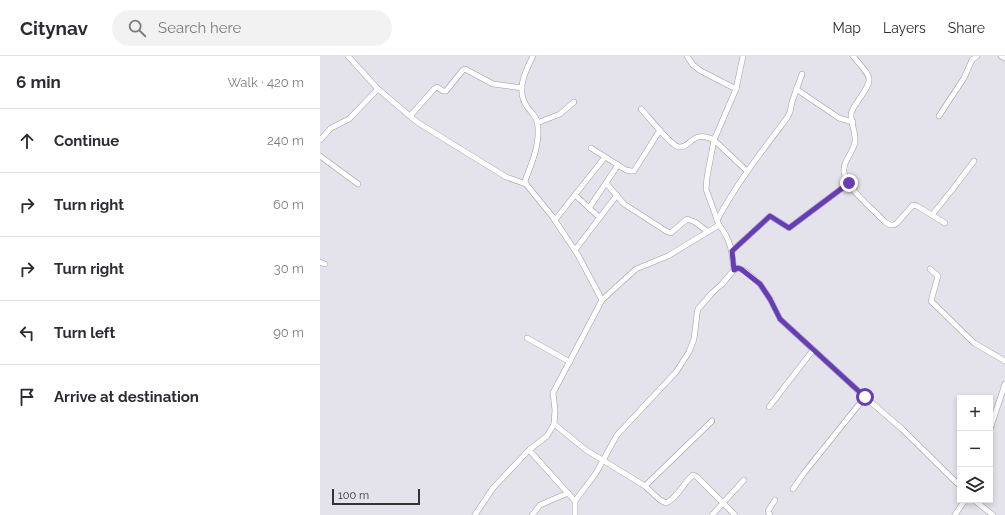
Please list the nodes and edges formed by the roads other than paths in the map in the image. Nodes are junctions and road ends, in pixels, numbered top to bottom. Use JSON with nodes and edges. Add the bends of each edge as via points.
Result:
{"nodes":[{"id":1,"x":348,"y":56,"type":"edge"},
{"id":2,"x":533,"y":56,"type":"edge"},
{"id":3,"x":687,"y":56,"type":"edge"},
{"id":4,"x":743,"y":56,"type":"edge"},
{"id":5,"x":853,"y":56,"type":"edge"},
{"id":6,"x":975,"y":56,"type":"edge"},
{"id":7,"x":1001,"y":56,"type":"edge"},
{"id":8,"x":1005,"y":58,"type":"edge"},
{"id":9,"x":802,"y":74,"type":"dead end"},
{"id":10,"x":522,"y":88,"type":"junction"},
{"id":11,"x":378,"y":89,"type":"junction"},
{"id":12,"x":796,"y":89,"type":"junction"},
{"id":13,"x":736,"y":90,"type":"junction"},
{"id":14,"x":574,"y":102,"type":"dead end"},
{"id":15,"x":641,"y":109,"type":"dead end"},
{"id":16,"x":410,"y":116,"type":"junction"},
{"id":17,"x":939,"y":116,"type":"dead end"},
{"id":18,"x":853,"y":122,"type":"junction"},
{"id":19,"x":537,"y":123,"type":"junction"},
{"id":20,"x":660,"y":130,"type":"junction"},
{"id":21,"x":320,"y":140,"type":"edge"},
{"id":22,"x":714,"y":140,"type":"junction"},
{"id":23,"x":591,"y":148,"type":"dead end"},
{"id":24,"x":320,"y":156,"type":"edge"},
{"id":25,"x":605,"y":157,"type":"junction"},
{"id":26,"x":974,"y":160,"type":"dead end"},
{"id":27,"x":618,"y":165,"type":"junction"},
{"id":28,"x":747,"y":170,"type":"junction"},
{"id":29,"x":606,"y":183,"type":"junction"},
{"id":30,"x":849,"y":183,"type":"junction"},
{"id":31,"x":358,"y":184,"type":"dead end"},
{"id":32,"x":526,"y":184,"type":"junction"},
{"id":33,"x":575,"y":195,"type":"junction"},
{"id":34,"x":617,"y":195,"type":"junction"},
{"id":35,"x":589,"y":208,"type":"junction"},
{"id":36,"x":932,"y":215,"type":"junction"},
{"id":37,"x":599,"y":217,"type":"junction"},
{"id":38,"x":555,"y":220,"type":"junction"},
{"id":39,"x":718,"y":222,"type":"junction"},
{"id":40,"x":945,"y":223,"type":"dead end"},
{"id":41,"x":708,"y":232,"type":"junction"},
{"id":42,"x":575,"y":250,"type":"junction"},
{"id":43,"x":732,"y":251,"type":"junction"},
{"id":44,"x":930,"y":269,"type":"dead end"},
{"id":45,"x":734,"y":270,"type":"junction"},
{"id":46,"x":602,"y":300,"type":"junction"},
{"id":47,"x":527,"y":338,"type":"dead end"},
{"id":48,"x":812,"y":350,"type":"junction"},
{"id":49,"x":1005,"y":361,"type":"edge"},
{"id":50,"x":570,"y":362,"type":"junction"},
{"id":51,"x":1005,"y":384,"type":"edge"},
{"id":52,"x":865,"y":397,"type":"junction"},
{"id":53,"x":769,"y":407,"type":"dead end"},
{"id":54,"x":993,"y":420,"type":"edge"},
{"id":55,"x":712,"y":421,"type":"dead end"},
{"id":56,"x":554,"y":424,"type":"junction"},
{"id":57,"x":529,"y":450,"type":"junction"},
{"id":58,"x":604,"y":460,"type":"junction"},
{"id":59,"x":744,"y":480,"type":"dead end"},
{"id":60,"x":957,"y":483,"type":"edge"},
{"id":61,"x":645,"y":486,"type":"junction"},
{"id":62,"x":793,"y":489,"type":"dead end"},
{"id":63,"x":568,"y":494,"type":"junction"},
{"id":64,"x":775,"y":500,"type":"dead end"},
{"id":65,"x":575,"y":501,"type":"junction"},
{"id":66,"x":723,"y":502,"type":"junction"},
{"id":67,"x":963,"y":503,"type":"edge"},
{"id":68,"x":978,"y":503,"type":"edge"},
{"id":69,"x":475,"y":515,"type":"edge"},
{"id":70,"x":532,"y":515,"type":"edge"},
{"id":71,"x":575,"y":515,"type":"edge"},
{"id":72,"x":712,"y":515,"type":"edge"},
{"id":73,"x":735,"y":515,"type":"edge"},
{"id":74,"x":770,"y":515,"type":"edge"},
{"id":75,"x":955,"y":515,"type":"edge"},
{"id":76,"x":993,"y":515,"type":"edge"}],
"edges":[{"from":1,"to":11,"type":"street"},
{"from":2,"to":10,"type":"street"},
{"from":3,"to":13,"type":"street","via":[[701,71]]},
{"from":4,"to":13,"type":"street"},
{"from":5,"to":18,"type":"street","via":[[868,73],[870,80],[852,110]]},
{"from":6,"to":17,"type":"street"},
{"from":7,"to":8,"type":"street"},
{"from":9,"to":12,"type":"street"},
{"from":10,"to":16,"type":"street","via":[[493,84],[465,68],[446,91],[437,87],[434,89]]},
{"from":10,"to":19,"type":"street","via":[[522,95]]},
{"from":11,"to":16,"type":"street"},
{"from":11,"to":21,"type":"street","via":[[349,119],[331,128]]},
{"from":12,"to":18,"type":"street","via":[[839,118]]},
{"from":12,"to":28,"type":"street","via":[[787,118]]},
{"from":13,"to":22,"type":"street"},
{"from":14,"to":19,"type":"street","via":[[560,114]]},
{"from":15,"to":20,"type":"street"},
{"from":16,"to":32,"type":"street","via":[[506,177]]},
{"from":18,"to":30,"type":"street","via":[[855,142],[844,166]]},
{"from":19,"to":32,"type":"street","via":[[537,142]]},
{"from":20,"to":22,"type":"street","via":[[669,140],[681,147],[698,136],[707,136]]},
{"from":20,"to":27,"type":"street","via":[[634,171]]},
{"from":22,"to":28,"type":"street"},
{"from":22,"to":39,"type":"street","via":[[706,189]]},
{"from":23,"to":25,"type":"street"},
{"from":24,"to":31,"type":"street"},
{"from":25,"to":27,"type":"street"},
{"from":25,"to":33,"type":"street"},
{"from":26,"to":36,"type":"street"},
{"from":27,"to":29,"type":"street"},
{"from":28,"to":39,"type":"street","via":[[730,195]]},
{"from":29,"to":34,"type":"street"},
{"from":29,"to":35,"type":"street"},
{"from":30,"to":36,"type":"street","via":[[890,225],[897,223],[913,206]]},
{"from":30,"to":43,"type":"street","via":[[789,228],[770,216]]},
{"from":32,"to":38,"type":"street"},
{"from":33,"to":35,"type":"street"},
{"from":33,"to":38,"type":"street"},
{"from":34,"to":37,"type":"street"},
{"from":34,"to":41,"type":"street","via":[[624,204],[666,231],[673,232],[687,219]]},
{"from":35,"to":37,"type":"street"},
{"from":36,"to":40,"type":"street"},
{"from":37,"to":42,"type":"street"},
{"from":38,"to":42,"type":"street"},
{"from":39,"to":41,"type":"street"},
{"from":39,"to":43,"type":"street"},
{"from":41,"to":46,"type":"street","via":[[668,256],[636,269]]},
{"from":42,"to":46,"type":"street"},
{"from":43,"to":45,"type":"street"},
{"from":44,"to":49,"type":"street","via":[[938,276],[931,301],[974,343]]},
{"from":45,"to":48,"type":"street","via":[[741,269],[760,284],[780,319]]},
{"from":45,"to":58,"type":"street","via":[[698,309],[694,339],[684,361],[617,435]]},
{"from":46,"to":50,"type":"street"},
{"from":47,"to":50,"type":"street"},
{"from":48,"to":52,"type":"street"},
{"from":48,"to":53,"type":"street"},
{"from":50,"to":56,"type":"street","via":[[553,392]]},
{"from":51,"to":54,"type":"street"},
{"from":52,"to":60,"type":"street"},
{"from":52,"to":62,"type":"street"},
{"from":55,"to":61,"type":"street"},
{"from":56,"to":57,"type":"street","via":[[548,436]]},
{"from":56,"to":58,"type":"street","via":[[586,450]]},
{"from":57,"to":63,"type":"street"},
{"from":57,"to":69,"type":"street","via":[[493,488]]},
{"from":58,"to":61,"type":"street"},
{"from":58,"to":65,"type":"street"},
{"from":59,"to":66,"type":"street"},
{"from":61,"to":66,"type":"street","via":[[666,503],[673,500],[693,475]]},
{"from":63,"to":65,"type":"street"},
{"from":63,"to":70,"type":"street","via":[[540,505]]},
{"from":64,"to":74,"type":"street","via":[[768,512]]},
{"from":65,"to":71,"type":"street"},
{"from":66,"to":72,"type":"street"},
{"from":66,"to":73,"type":"street"},
{"from":67,"to":75,"type":"street"},
{"from":68,"to":76,"type":"street"}]}
